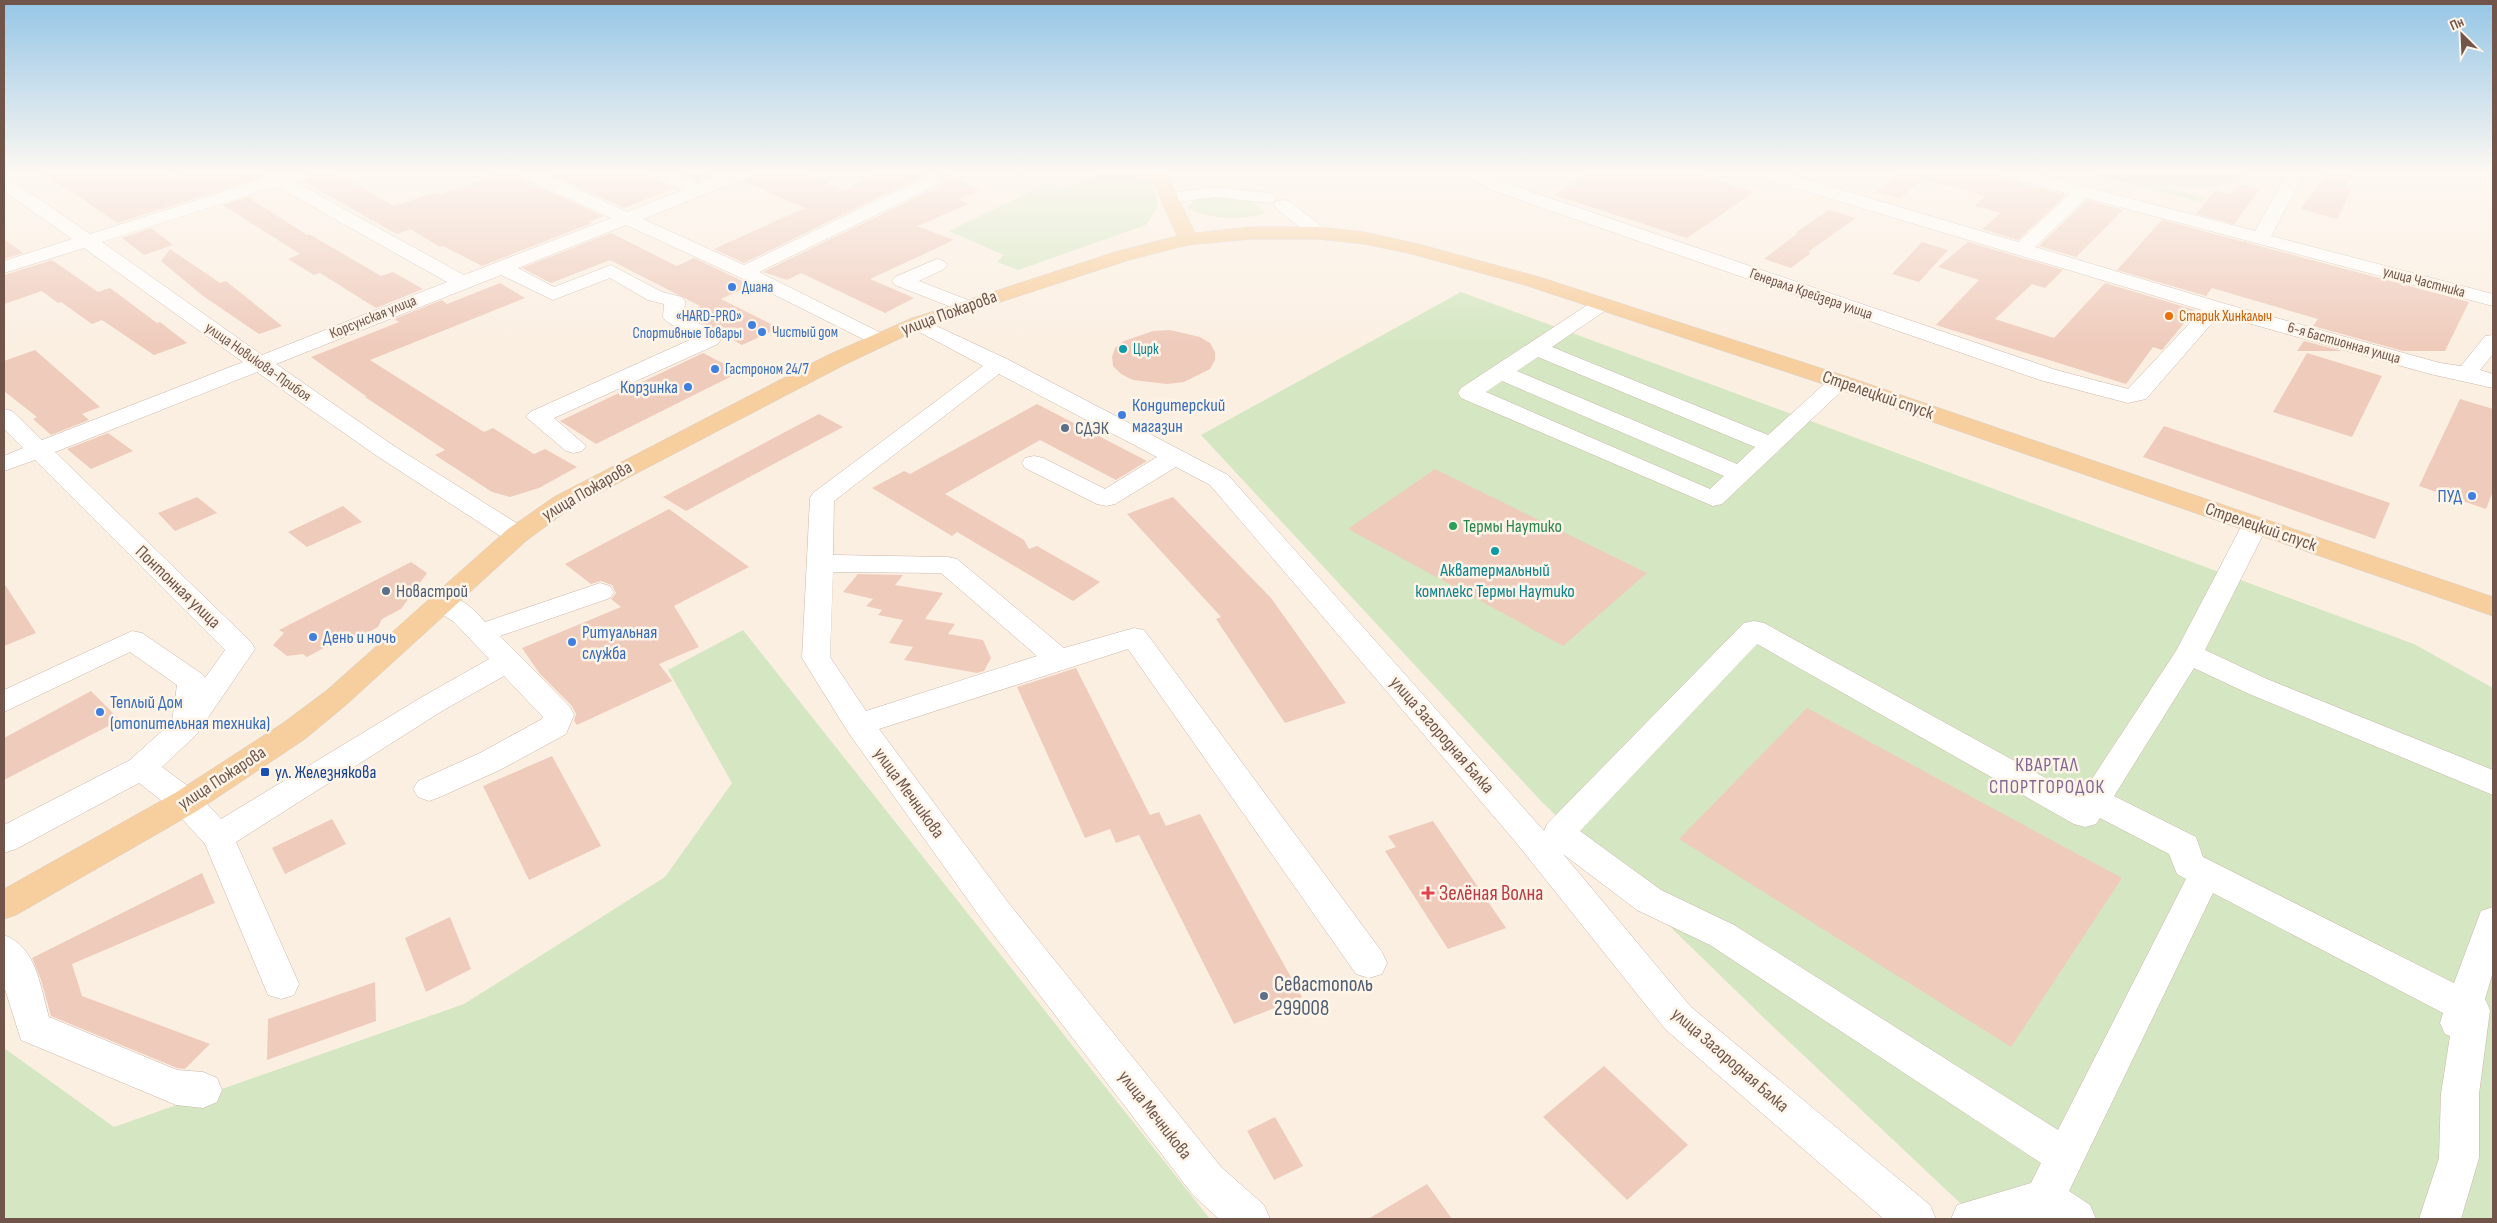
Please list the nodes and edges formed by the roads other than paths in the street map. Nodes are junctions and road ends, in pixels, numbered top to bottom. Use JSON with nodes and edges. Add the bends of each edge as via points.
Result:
{"nodes":[{"id":1,"x":72,"y":229,"type":"edge"},
{"id":2,"x":120,"y":229,"type":"edge"},
{"id":3,"x":367,"y":229,"type":"edge"},
{"id":4,"x":596,"y":229,"type":"edge"},
{"id":5,"x":653,"y":229,"type":"edge"},
{"id":6,"x":833,"y":229,"type":"edge"},
{"id":7,"x":1184,"y":229,"type":"edge"},
{"id":8,"x":1313,"y":229,"type":"edge"},
{"id":9,"x":1622,"y":229,"type":"edge"},
{"id":10,"x":1954,"y":229,"type":"edge"},
{"id":11,"x":2043,"y":229,"type":"edge"},
{"id":12,"x":2222,"y":229,"type":"edge"},
{"id":13,"x":2265,"y":229,"type":"edge"},
{"id":14,"x":1251,"y":233,"type":"joint"},
{"id":15,"x":1318,"y":233,"type":"junction"},
{"id":16,"x":1188,"y":239,"type":"junction"},
{"id":17,"x":2260,"y":239,"type":"junction"},
{"id":18,"x":88,"y":240,"type":"junction"},
{"id":19,"x":2022,"y":249,"type":"junction"},
{"id":20,"x":937,"y":265,"type":"dead end"},
{"id":21,"x":4,"y":266,"type":"edge"},
{"id":22,"x":500,"y":267,"type":"junction"},
{"id":23,"x":744,"y":272,"type":"junction"},
{"id":24,"x":461,"y":282,"type":"junction"},
{"id":25,"x":2491,"y":293,"type":"edge"},
{"id":26,"x":1602,"y":304,"type":"junction"},
{"id":27,"x":966,"y":306,"type":"junction"},
{"id":28,"x":2215,"y":306,"type":"junction"},
{"id":29,"x":917,"y":323,"type":"junction"},
{"id":30,"x":877,"y":340,"type":"junction"},
{"id":31,"x":2493,"y":341,"type":"edge"},
{"id":32,"x":1535,"y":348,"type":"junction"},
{"id":33,"x":258,"y":363,"type":"junction"},
{"id":34,"x":999,"y":364,"type":"junction"},
{"id":35,"x":1500,"y":372,"type":"junction"},
{"id":36,"x":2466,"y":373,"type":"junction"},
{"id":37,"x":2493,"y":380,"type":"edge"},
{"id":38,"x":1840,"y":382,"type":"junction"},
{"id":39,"x":4,"y":416,"type":"edge"},
{"id":40,"x":1771,"y":445,"type":"junction"},
{"id":41,"x":574,"y":446,"type":"dead end"},
{"id":42,"x":38,"y":451,"type":"junction"},
{"id":43,"x":1175,"y":457,"type":"junction"},
{"id":44,"x":1034,"y":463,"type":"dead end"},
{"id":45,"x":4,"y":464,"type":"edge"},
{"id":46,"x":1740,"y":474,"type":"junction"},
{"id":47,"x":2255,"y":525,"type":"junction"},
{"id":48,"x":517,"y":535,"type":"junction"},
{"id":49,"x":819,"y":563,"type":"junction"},
{"id":50,"x":2229,"y":576,"type":"dead end"},
{"id":51,"x":600,"y":592,"type":"dead end"},
{"id":52,"x":444,"y":603,"type":"junction"},
{"id":53,"x":2493,"y":607,"type":"edge"},
{"id":54,"x":481,"y":633,"type":"junction"},
{"id":55,"x":2190,"y":654,"type":"junction"},
{"id":56,"x":1059,"y":659,"type":"junction"},
{"id":57,"x":508,"y":661,"type":"junction"},
{"id":58,"x":4,"y":702,"type":"edge"},
{"id":59,"x":859,"y":724,"type":"junction"},
{"id":60,"x":185,"y":727,"type":"junction"},
{"id":61,"x":141,"y":768,"type":"junction"},
{"id":62,"x":2493,"y":785,"type":"edge"},
{"id":63,"x":429,"y":789,"type":"dead end"},
{"id":64,"x":186,"y":802,"type":"junction"},
{"id":65,"x":2098,"y":802,"type":"dead end"},
{"id":66,"x":218,"y":837,"type":"junction"},
{"id":67,"x":4,"y":840,"type":"edge"},
{"id":68,"x":2201,"y":883,"type":"dead end"},
{"id":69,"x":4,"y":906,"type":"edge"},
{"id":70,"x":2493,"y":921,"type":"edge"},
{"id":71,"x":4,"y":950,"type":"edge"},
{"id":72,"x":1369,"y":963,"type":"dead end"},
{"id":73,"x":281,"y":984,"type":"dead end"},
{"id":74,"x":2455,"y":1030,"type":"dead end"},
{"id":75,"x":203,"y":1090,"type":"dead end"},
{"id":76,"x":2064,"y":1156,"type":"junction"},
{"id":77,"x":1249,"y":1219,"type":"edge"},
{"id":78,"x":1915,"y":1219,"type":"edge"},
{"id":79,"x":1972,"y":1219,"type":"edge"},
{"id":80,"x":2034,"y":1219,"type":"edge"},
{"id":81,"x":2075,"y":1219,"type":"edge"},
{"id":82,"x":2440,"y":1219,"type":"edge"}],
"edges":[{"from":1,"to":18,"type":"street","name":"улица Новикова-Прибоя"},
{"from":2,"to":18,"type":"street"},
{"from":3,"to":24,"type":"street"},
{"from":4,"to":22,"type":"street","name":"Корсунская улица"},
{"from":5,"to":23,"type":"street"},
{"from":6,"to":23,"type":"street"},
{"from":7,"to":16,"type":"main road"},
{"from":8,"to":15,"type":"street"},
{"from":9,"to":28,"type":"street","name":"Генерала Крейзера улица","via":[[2038,372],[2128,396],[2138,394]]},
{"from":10,"to":19,"type":"street","name":"6-я Бастионная улица"},
{"from":11,"to":19,"type":"street"},
{"from":12,"to":17,"type":"street","name":"улица Частника"},
{"from":13,"to":17,"type":"street"},
{"from":14,"to":15,"type":"main road","name":"Стрелецкий спуск"},
{"from":14,"to":16,"type":"main road","name":"улица Пожарова"},
{"from":15,"to":26,"type":"main road","name":"Стрелецкий спуск","via":[[1411,248]]},
{"from":16,"to":27,"type":"main road","name":"улица Пожарова","via":[[1115,258]]},
{"from":17,"to":25,"type":"street","name":"улица Частника"},
{"from":18,"to":21,"type":"street"},
{"from":18,"to":33,"type":"street","name":"улица Новикова-Прибоя"},
{"from":19,"to":28,"type":"street","name":"6-я Бастионная улица"},
{"from":20,"to":27,"type":"street","via":[[902,281]]},
{"from":22,"to":24,"type":"street","name":"Корсунская улица"},
{"from":22,"to":41,"type":"street","via":[[553,294],[611,271],[655,296],[675,301],[673,317],[710,339],[538,417]]},
{"from":23,"to":30,"type":"street"},
{"from":24,"to":33,"type":"street","name":"Корсунская улица"},
{"from":26,"to":32,"type":"street"},
{"from":26,"to":38,"type":"main road","name":"Стрелецкий спуск"},
{"from":27,"to":29,"type":"main road","name":"улица Пожарова"},
{"from":28,"to":36,"type":"street","name":"6-я Бастионная улица","via":[[2438,370]]},
{"from":29,"to":30,"type":"main road","name":"улица Пожарова"},
{"from":29,"to":34,"type":"street","name":"улица Загородная Балка"},
{"from":30,"to":48,"type":"main road","name":"улица Пожарова","via":[[599,482],[563,502]]},
{"from":31,"to":36,"type":"street"},
{"from":32,"to":35,"type":"street"},
{"from":32,"to":40,"type":"street"},
{"from":33,"to":42,"type":"street","name":"Корсунская улица"},
{"from":33,"to":48,"type":"street","name":"улица Новикова-Прибоя"},
{"from":34,"to":43,"type":"street","name":"улица Загородная Балка"},
{"from":34,"to":49,"type":"street","name":"улица Мечникова","via":[[822,498]]},
{"from":35,"to":46,"type":"street"},
{"from":35,"to":46,"type":"street","via":[[1469,393],[1713,499]]},
{"from":36,"to":37,"type":"street","name":"6-я Бастионная улица"},
{"from":38,"to":40,"type":"street"},
{"from":38,"to":47,"type":"main road","name":"Стрелецкий спуск"},
{"from":39,"to":42,"type":"street","name":"Понтонная улица"},
{"from":40,"to":46,"type":"street"},
{"from":42,"to":45,"type":"street","name":"Корсунская улица"},
{"from":42,"to":60,"type":"street","name":"Понтонная улица","via":[[241,649]]},
{"from":43,"to":44,"type":"street","via":[[1106,499]]},
{"from":43,"to":78,"type":"street","name":"улица Загородная Балка","via":[[1219,480],[1525,831],[1678,1018]]},
{"from":47,"to":50,"type":"street"},
{"from":47,"to":53,"type":"main road","name":"Стрелецкий спуск"},
{"from":47,"to":55,"type":"street"},
{"from":48,"to":52,"type":"main road","name":"улица Пожарова"},
{"from":49,"to":56,"type":"street","via":[[948,565]]},
{"from":49,"to":59,"type":"street","name":"улица Мечникова","via":[[816,658]]},
{"from":51,"to":54,"type":"street"},
{"from":52,"to":54,"type":"street"},
{"from":52,"to":64,"type":"main road","name":"улица Пожарова","via":[[294,731]]},
{"from":54,"to":57,"type":"street"},
{"from":55,"to":62,"type":"street","via":[[2257,686]]},
{"from":55,"to":76,"type":"street","via":[[2085,815],[1754,630],[1559,833],[1649,900],[1722,935]]},
{"from":56,"to":59,"type":"street"},
{"from":56,"to":72,"type":"street","via":[[1134,637]]},
{"from":57,"to":63,"type":"street","via":[[559,715],[555,726],[491,761]]},
{"from":57,"to":66,"type":"street","via":[[432,704]]},
{"from":58,"to":60,"type":"street","via":[[132,640],[192,681]]},
{"from":59,"to":77,"type":"street","name":"улица Мечникова","via":[[995,911],[1207,1181]]},
{"from":60,"to":61,"type":"street","name":"Понтонная улица"},
{"from":61,"to":64,"type":"street"},
{"from":61,"to":67,"type":"street","name":"Понтонная улица"},
{"from":64,"to":66,"type":"street"},
{"from":64,"to":69,"type":"main road","name":"улица Пожарова"},
{"from":65,"to":82,"type":"street","via":[[2184,846],[2189,865],[2472,1010],[2460,1094],[2459,1158]]},
{"from":66,"to":73,"type":"street"},
{"from":68,"to":76,"type":"street"},
{"from":70,"to":74,"type":"street"},
{"from":71,"to":75,"type":"street","via":[[15,962],[34,1028],[176,1087]]},
{"from":76,"to":80,"type":"street"},
{"from":79,"to":81,"type":"street","via":[[2044,1199]]}]}
